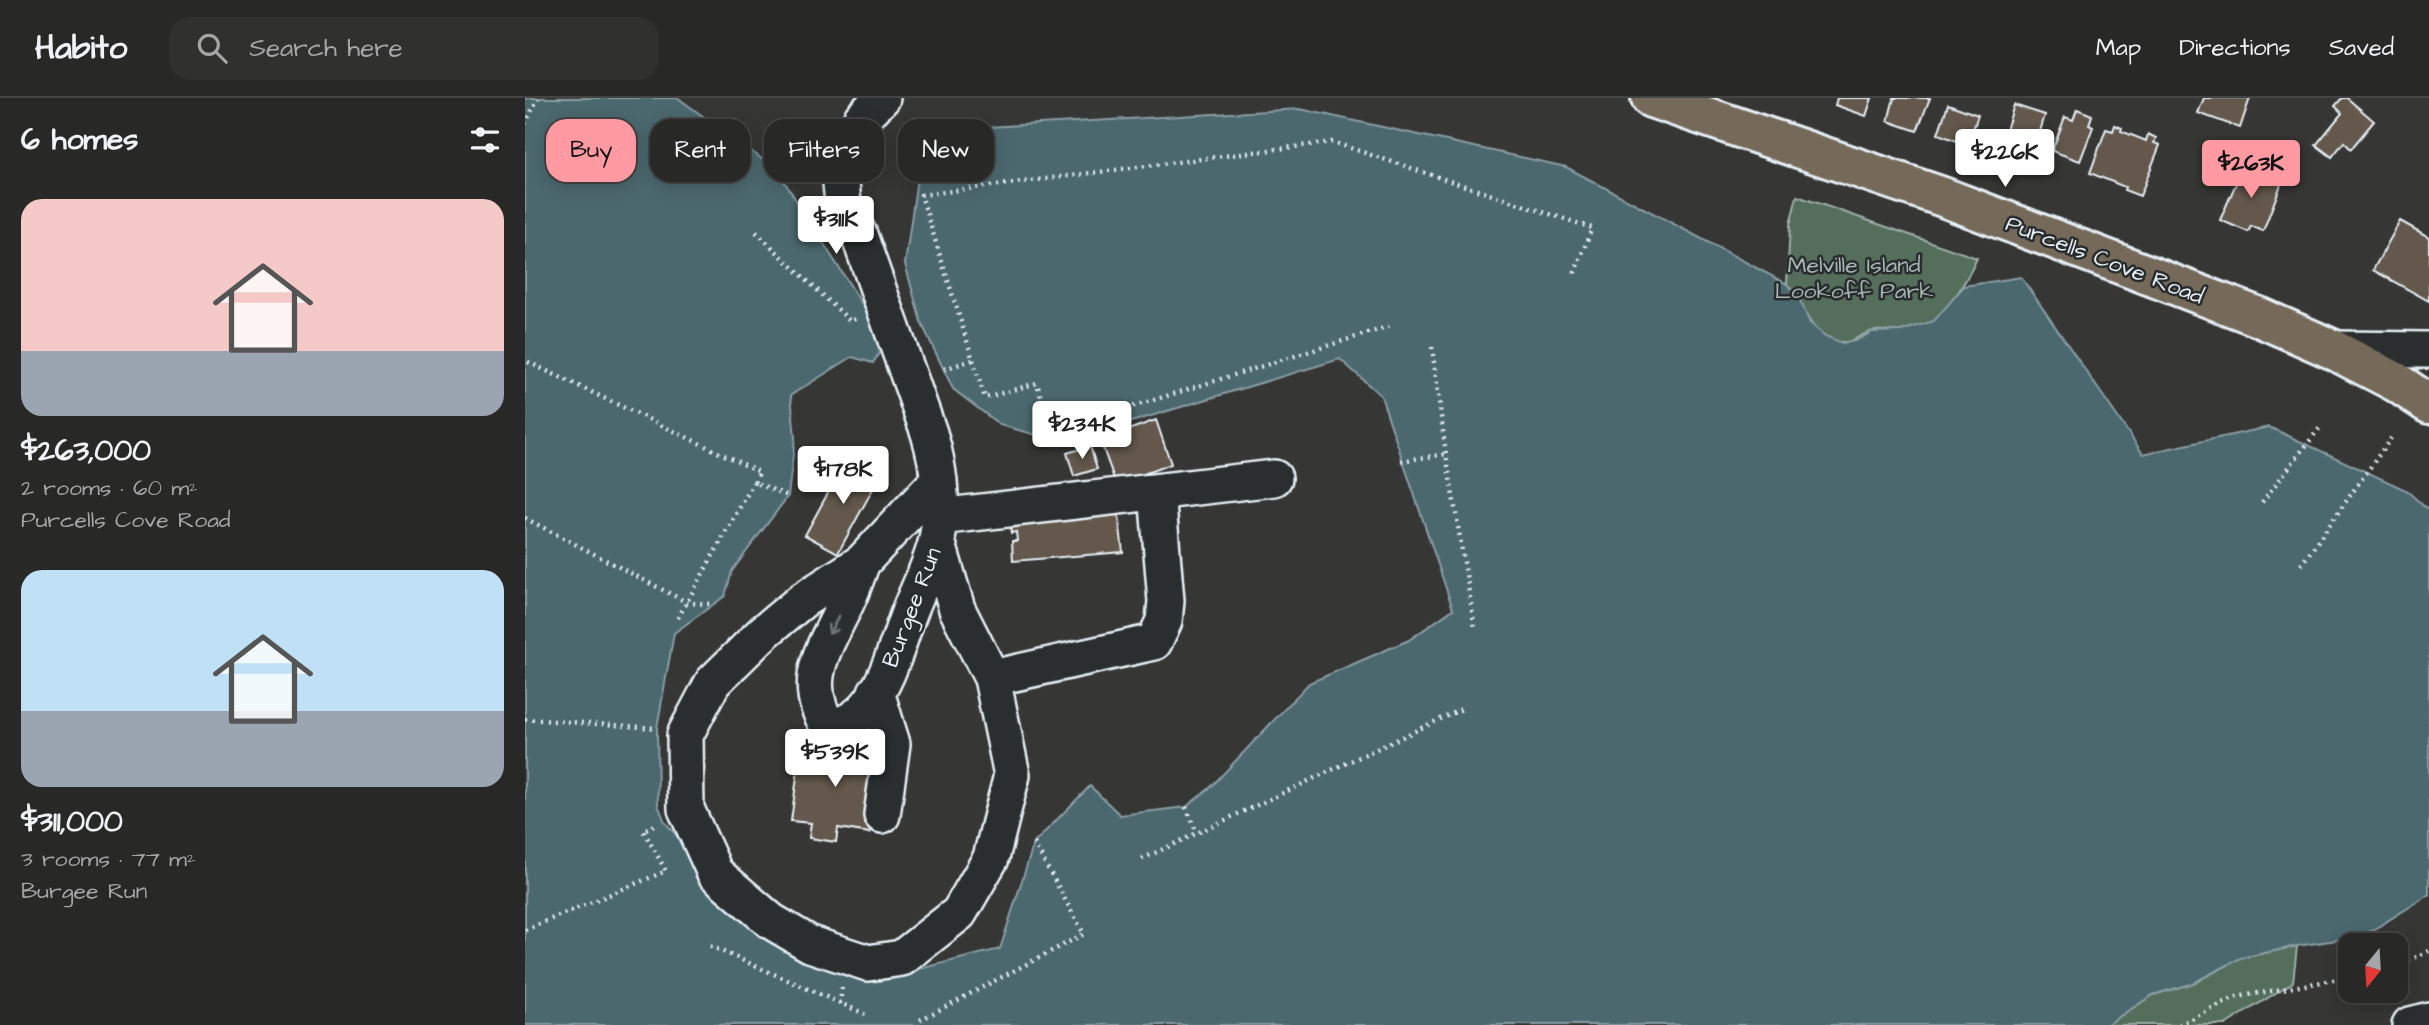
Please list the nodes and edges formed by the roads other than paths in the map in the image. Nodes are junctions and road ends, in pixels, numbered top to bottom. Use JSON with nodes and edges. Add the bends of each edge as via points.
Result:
{"nodes":[{"id":1,"x":882,"y":98,"type":"edge"},
{"id":2,"x":1651,"y":98,"type":"edge"},
{"id":3,"x":2332,"y":349,"type":"junction"},
{"id":4,"x":2429,"y":350,"type":"edge"},
{"id":5,"x":2429,"y":404,"type":"edge"},
{"id":6,"x":1274,"y":478,"type":"dead end"},
{"id":7,"x":939,"y":480,"type":"junction"},
{"id":8,"x":1157,"y":492,"type":"junction"},
{"id":9,"x":938,"y":529,"type":"junction"},
{"id":10,"x":862,"y":562,"type":"junction"},
{"id":11,"x":992,"y":678,"type":"junction"},
{"id":12,"x":876,"y":692,"type":"junction"},
{"id":13,"x":882,"y":815,"type":"dead end"},
{"id":14,"x":2429,"y":1020,"type":"edge"},
{"id":15,"x":2410,"y":1025,"type":"edge"}],
"edges":[{"from":1,"to":7,"type":"street","name":"Burgee Run","via":[[862,118],[848,147],[841,183],[843,203],[859,235],[929,433]]},
{"from":2,"to":3,"type":"main road","name":"Purcells Cove Road","via":[[1943,197]]},
{"from":3,"to":4,"type":"street"},
{"from":3,"to":5,"type":"main road","name":"Purcells Cove Road"},
{"from":6,"to":8,"type":"street"},
{"from":7,"to":9,"type":"street","name":"Burgee Run"},
{"from":7,"to":10,"type":"street"},
{"from":8,"to":9,"type":"street"},
{"from":8,"to":11,"type":"street","via":[[1166,601],[1164,621],[1154,642]]},
{"from":9,"to":11,"type":"street","via":[[957,609]]},
{"from":9,"to":12,"type":"street","name":"Burgee Run","via":[[890,666]]},
{"from":10,"to":11,"type":"street","via":[[764,632],[713,682],[685,735],[686,809],[715,873],[771,921],[810,944],[869,963],[902,958],[959,913],[991,858],[1011,775]]},
{"from":10,"to":12,"type":"street","name":"Burgee Run","one_way":true,"via":[[820,657],[815,698],[829,727],[841,726],[863,712]]},
{"from":12,"to":13,"type":"street","via":[[892,744]]},
{"from":14,"to":15,"type":"street"}]}
